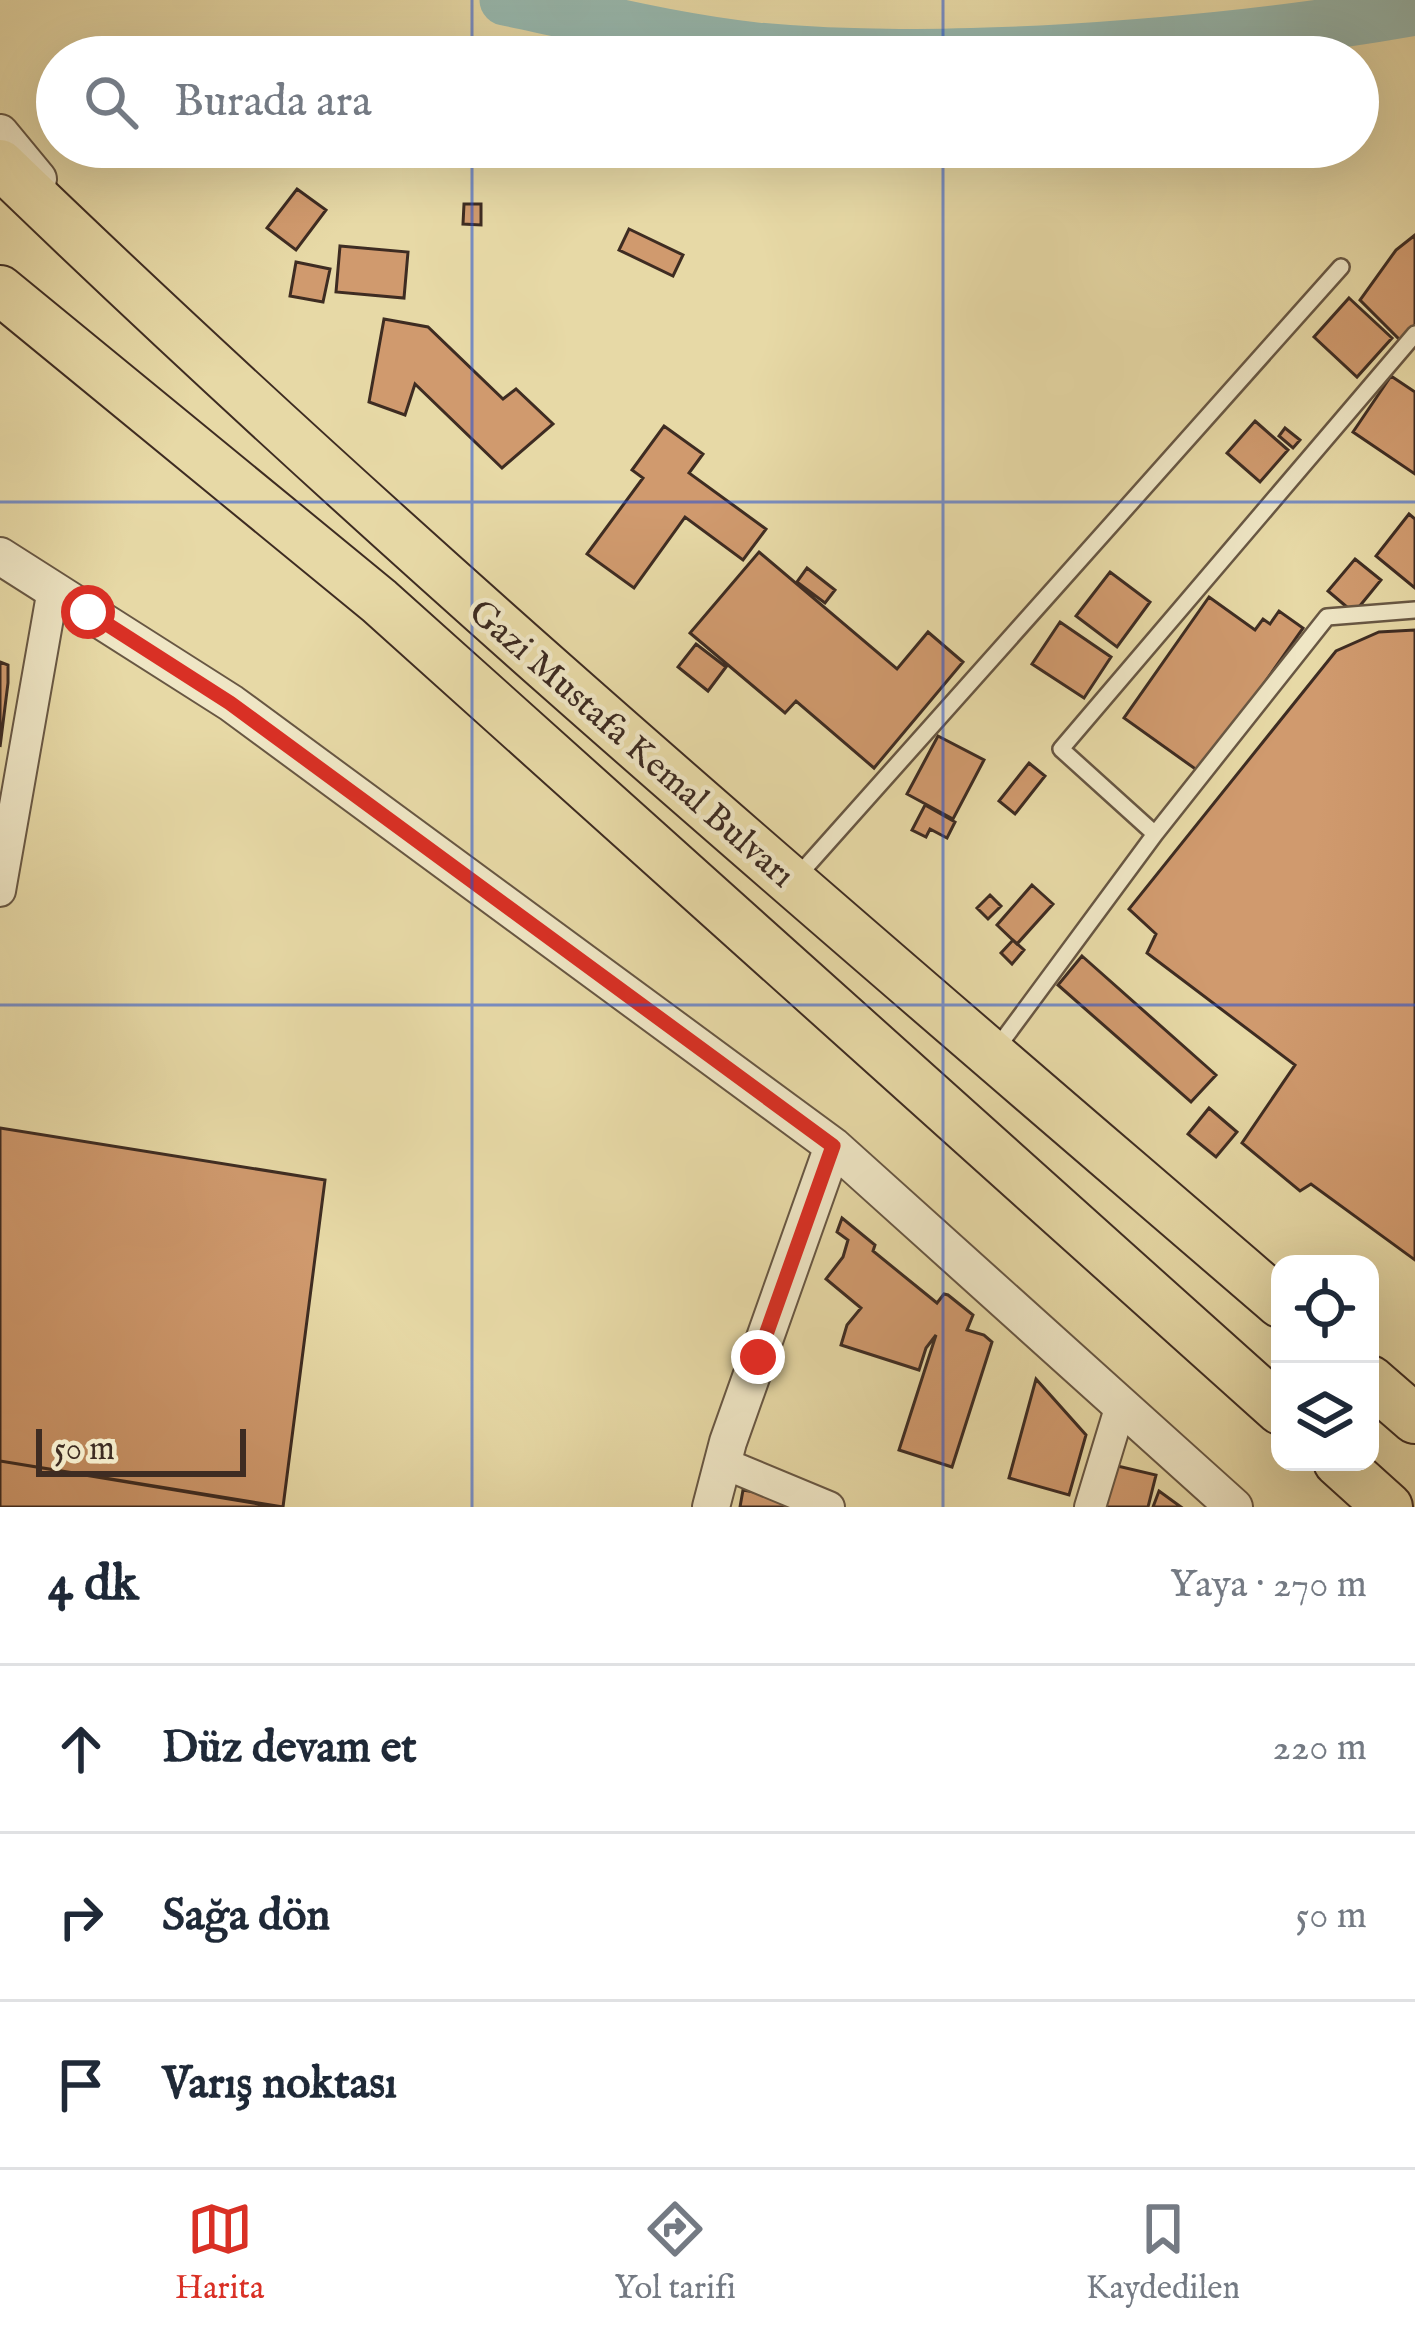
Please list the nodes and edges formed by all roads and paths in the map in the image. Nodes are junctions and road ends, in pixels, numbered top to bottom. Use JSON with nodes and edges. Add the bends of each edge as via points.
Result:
{"nodes":[{"id":1,"x":0,"y":133,"type":"edge"},
{"id":2,"x":0,"y":164,"type":"edge"},
{"id":3,"x":1341,"y":267,"type":"dead end"},
{"id":4,"x":128,"y":288,"type":"junction"},
{"id":5,"x":0,"y":290,"type":"edge"},
{"id":6,"x":1415,"y":334,"type":"edge"},
{"id":7,"x":0,"y":556,"type":"edge"},
{"id":8,"x":52,"y":590,"type":"junction"},
{"id":9,"x":1415,"y":610,"type":"edge"},
{"id":10,"x":1155,"y":834,"type":"junction"},
{"id":11,"x":793,"y":883,"type":"junction"},
{"id":12,"x":0,"y":892,"type":"edge"},
{"id":13,"x":992,"y":1055,"type":"junction"},
{"id":14,"x":833,"y":1146,"type":"junction"},
{"id":15,"x":1271,"y":1295,"type":"edge"},
{"id":16,"x":1379,"y":1388,"type":"edge"},
{"id":17,"x":1271,"y":1402,"type":"edge"},
{"id":18,"x":1121,"y":1405,"type":"junction"},
{"id":19,"x":1415,"y":1419,"type":"edge"},
{"id":20,"x":723,"y":1463,"type":"junction"},
{"id":21,"x":1348,"y":1471,"type":"edge"},
{"id":22,"x":711,"y":1507,"type":"edge"},
{"id":23,"x":829,"y":1507,"type":"edge"},
{"id":24,"x":1090,"y":1507,"type":"edge"},
{"id":25,"x":1234,"y":1507,"type":"edge"},
{"id":26,"x":1388,"y":1507,"type":"edge"}],
"edges":[{"from":1,"to":4,"type":"street"},
{"from":2,"to":4,"type":"highway","name":"Gazi Mustafa Kemal Bulvarı"},
{"from":3,"to":11,"type":"lane"},
{"from":4,"to":11,"type":"highway","name":"Gazi Mustafa Kemal Bulvarı"},
{"from":5,"to":17,"type":"highway","name":"Gazi Mustafa Kemal Bulvarı","via":[[379,601]]},
{"from":6,"to":10,"type":"lane","via":[[1061,749]]},
{"from":7,"to":8,"type":"street"},
{"from":8,"to":12,"type":"street"},
{"from":8,"to":14,"type":"street","via":[[230,703]]},
{"from":9,"to":10,"type":"lane","via":[[1327,617]]},
{"from":10,"to":13,"type":"lane"},
{"from":11,"to":13,"type":"highway","name":"Gazi Mustafa Kemal Bulvarı"},
{"from":13,"to":15,"type":"highway","name":"Gazi Mustafa Kemal Bulvarı"},
{"from":14,"to":18,"type":"street"},
{"from":14,"to":20,"type":"street"},
{"from":16,"to":19,"type":"highway"},
{"from":18,"to":24,"type":"street"},
{"from":18,"to":25,"type":"street"},
{"from":20,"to":22,"type":"street"},
{"from":20,"to":23,"type":"street"},
{"from":21,"to":26,"type":"highway"}]}
